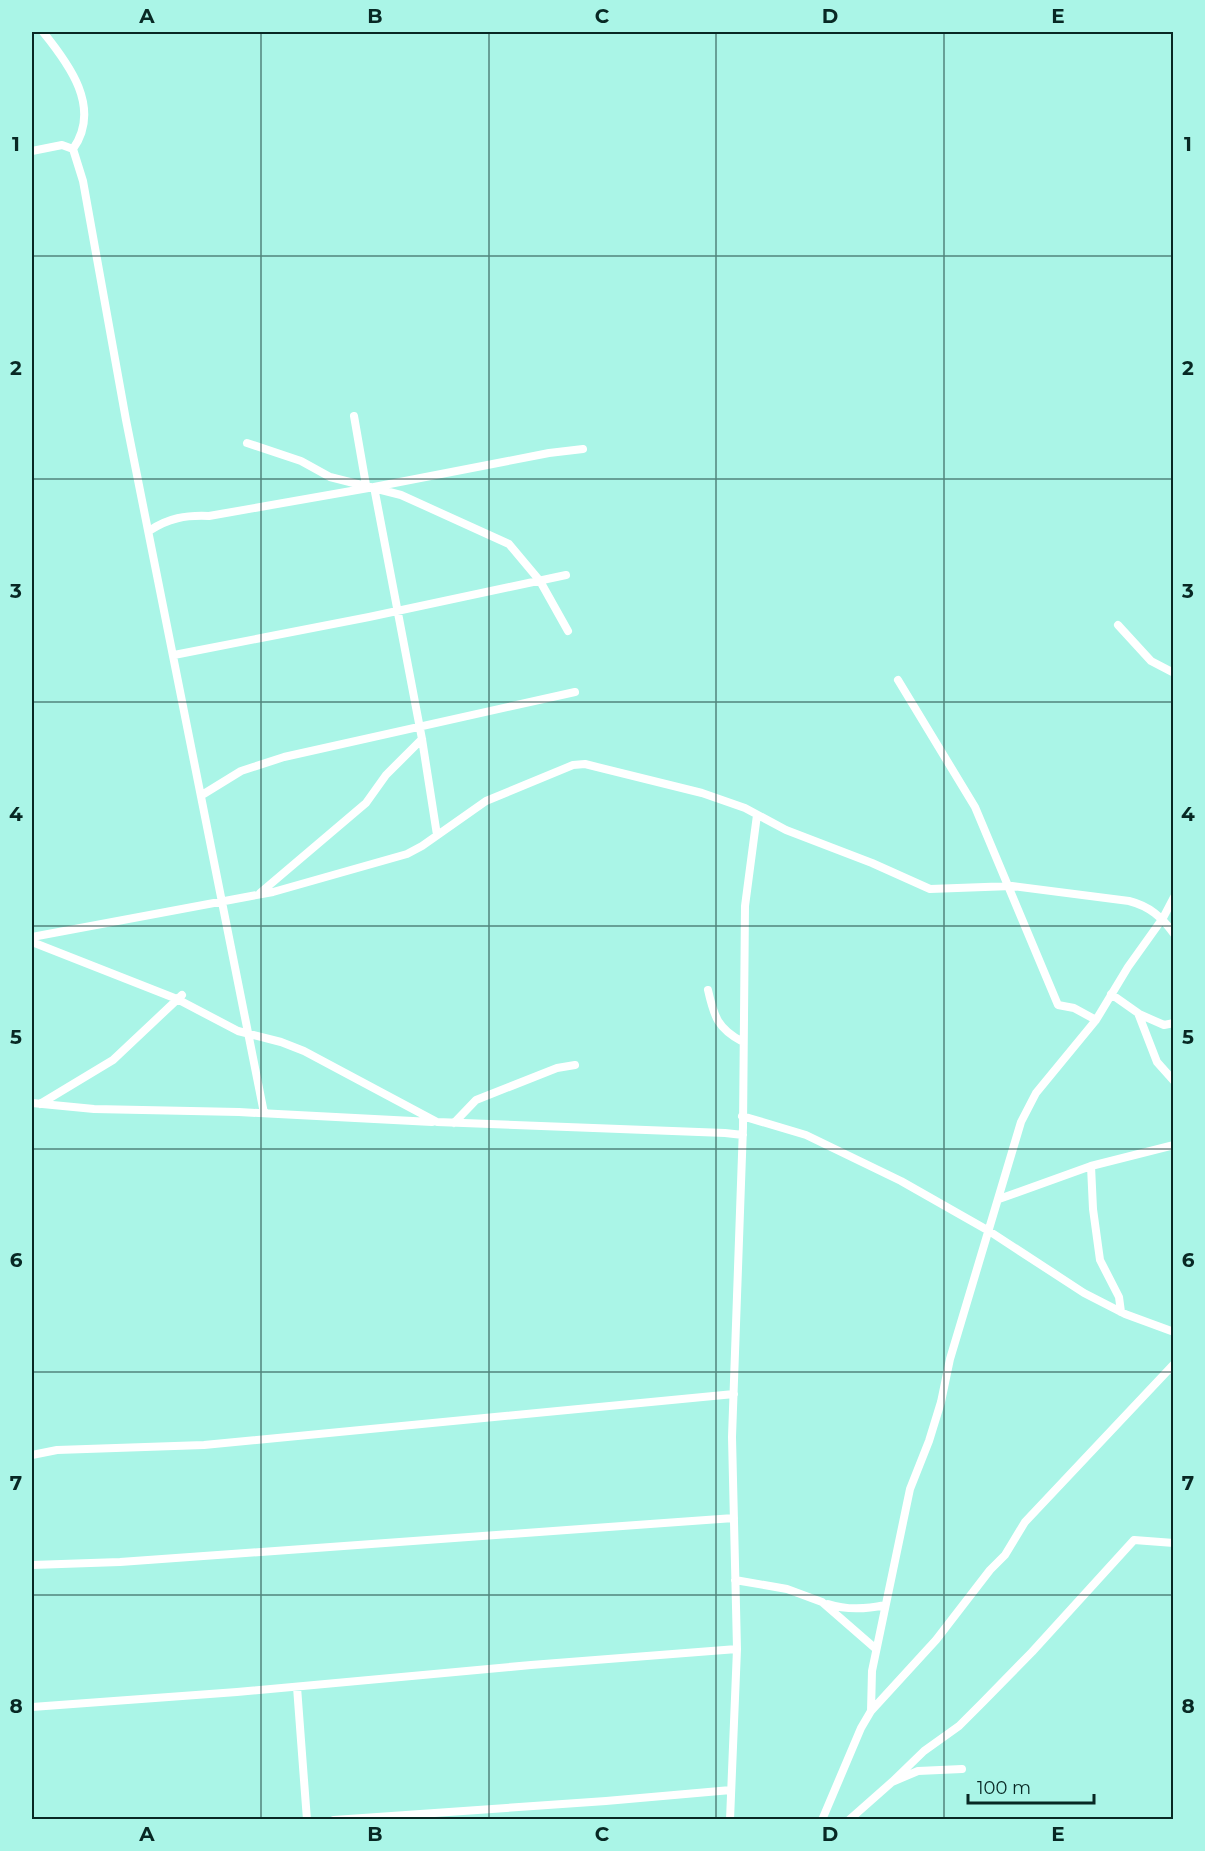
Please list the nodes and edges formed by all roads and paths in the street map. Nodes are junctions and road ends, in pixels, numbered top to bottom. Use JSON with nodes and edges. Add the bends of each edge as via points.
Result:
{"nodes":[{"id":1,"x":43,"y":32,"type":"edge"},
{"id":2,"x":73,"y":149,"type":"junction"},
{"id":3,"x":32,"y":151,"type":"edge"},
{"id":4,"x":354,"y":416,"type":"dead end"},
{"id":5,"x":247,"y":443,"type":"dead end"},
{"id":6,"x":583,"y":448,"type":"dead end"},
{"id":7,"x":370,"y":486,"type":"junction"},
{"id":8,"x":149,"y":531,"type":"junction"},
{"id":9,"x":566,"y":575,"type":"dead end"},
{"id":10,"x":540,"y":581,"type":"junction"},
{"id":11,"x":397,"y":611,"type":"junction"},
{"id":12,"x":1118,"y":625,"type":"dead end"},
{"id":13,"x":568,"y":631,"type":"dead end"},
{"id":14,"x":174,"y":655,"type":"junction"},
{"id":15,"x":1173,"y":673,"type":"edge"},
{"id":16,"x":898,"y":681,"type":"dead end"},
{"id":17,"x":575,"y":692,"type":"dead end"},
{"id":18,"x":420,"y":727,"type":"junction"},
{"id":19,"x":422,"y":739,"type":"junction"},
{"id":20,"x":202,"y":795,"type":"junction"},
{"id":21,"x":757,"y":815,"type":"junction"},
{"id":22,"x":437,"y":835,"type":"junction"},
{"id":23,"x":1008,"y":886,"type":"junction"},
{"id":24,"x":257,"y":894,"type":"junction"},
{"id":25,"x":1173,"y":897,"type":"edge"},
{"id":26,"x":223,"y":901,"type":"junction"},
{"id":27,"x":1171,"y":908,"type":"edge"},
{"id":28,"x":1163,"y":918,"type":"junction"},
{"id":29,"x":1173,"y":934,"type":"edge"},
{"id":30,"x":32,"y":939,"type":"edge"},
{"id":31,"x":708,"y":990,"type":"dead end"},
{"id":32,"x":1112,"y":994,"type":"junction"},
{"id":33,"x":179,"y":997,"type":"junction"},
{"id":34,"x":1138,"y":1013,"type":"junction"},
{"id":35,"x":1095,"y":1020,"type":"junction"},
{"id":36,"x":1173,"y":1023,"type":"edge"},
{"id":37,"x":247,"y":1034,"type":"junction"},
{"id":38,"x":743,"y":1042,"type":"junction"},
{"id":39,"x":575,"y":1065,"type":"dead end"},
{"id":40,"x":1173,"y":1081,"type":"edge"},
{"id":41,"x":36,"y":1103,"type":"edge"},
{"id":42,"x":264,"y":1113,"type":"junction"},
{"id":43,"x":742,"y":1116,"type":"junction"},
{"id":44,"x":437,"y":1122,"type":"junction"},
{"id":45,"x":454,"y":1123,"type":"junction"},
{"id":46,"x":743,"y":1135,"type":"junction"},
{"id":47,"x":1173,"y":1145,"type":"edge"},
{"id":48,"x":1091,"y":1166,"type":"junction"},
{"id":49,"x":999,"y":1199,"type":"junction"},
{"id":50,"x":989,"y":1232,"type":"junction"},
{"id":51,"x":1121,"y":1312,"type":"junction"},
{"id":52,"x":1173,"y":1332,"type":"edge"},
{"id":53,"x":1173,"y":1364,"type":"edge"},
{"id":54,"x":734,"y":1394,"type":"junction"},
{"id":55,"x":32,"y":1455,"type":"edge"},
{"id":56,"x":734,"y":1518,"type":"junction"},
{"id":57,"x":1173,"y":1543,"type":"edge"},
{"id":58,"x":32,"y":1565,"type":"edge"},
{"id":59,"x":735,"y":1580,"type":"junction"},
{"id":60,"x":822,"y":1602,"type":"junction"},
{"id":61,"x":885,"y":1605,"type":"junction"},
{"id":62,"x":737,"y":1649,"type":"junction"},
{"id":63,"x":876,"y":1649,"type":"junction"},
{"id":64,"x":297,"y":1687,"type":"junction"},
{"id":65,"x":32,"y":1707,"type":"edge"},
{"id":66,"x":872,"y":1712,"type":"junction"},
{"id":67,"x":962,"y":1769,"type":"dead end"},
{"id":68,"x":892,"y":1782,"type":"junction"},
{"id":69,"x":731,"y":1790,"type":"junction"},
{"id":70,"x":307,"y":1820,"type":"edge"},
{"id":71,"x":334,"y":1820,"type":"edge"},
{"id":72,"x":730,"y":1820,"type":"edge"},
{"id":73,"x":822,"y":1820,"type":"edge"},
{"id":74,"x":849,"y":1820,"type":"edge"}],
"edges":[{"from":1,"to":2,"type":"street","via":[[58,50],[84,98],[81,137]]},
{"from":2,"to":3,"type":"street","via":[[62,145]]},
{"from":2,"to":8,"type":"street","via":[[83,181]]},
{"from":4,"to":7,"type":"street"},
{"from":5,"to":7,"type":"street","via":[[301,461],[330,477]]},
{"from":6,"to":7,"type":"street"},
{"from":7,"to":8,"type":"street","via":[[209,516],[186,515]]},
{"from":7,"to":10,"type":"street","via":[[401,495],[509,544]]},
{"from":7,"to":11,"type":"street"},
{"from":8,"to":14,"type":"street"},
{"from":9,"to":10,"type":"street"},
{"from":10,"to":11,"type":"street"},
{"from":10,"to":13,"type":"street"},
{"from":11,"to":14,"type":"street"},
{"from":11,"to":18,"type":"street"},
{"from":12,"to":15,"type":"street","via":[[1151,661]]},
{"from":14,"to":20,"type":"street"},
{"from":16,"to":23,"type":"street","via":[[975,807]]},
{"from":17,"to":18,"type":"street"},
{"from":18,"to":19,"type":"street"},
{"from":18,"to":20,"type":"street","via":[[284,757],[241,771]]},
{"from":19,"to":22,"type":"street"},
{"from":19,"to":24,"type":"street","via":[[386,775],[366,803]]},
{"from":20,"to":26,"type":"street"},
{"from":21,"to":22,"type":"street","via":[[702,793],[578,764],[486,801]]},
{"from":21,"to":23,"type":"street","via":[[930,889]]},
{"from":21,"to":38,"type":"street","via":[[745,906]]},
{"from":22,"to":24,"type":"street","via":[[407,854]]},
{"from":23,"to":28,"type":"street","via":[[1129,901]]},
{"from":23,"to":35,"type":"street","via":[[1058,1005],[1074,1008]]},
{"from":24,"to":26,"type":"street"},
{"from":25,"to":27,"type":"street"},
{"from":26,"to":30,"type":"street"},
{"from":26,"to":37,"type":"street"},
{"from":27,"to":28,"type":"street"},
{"from":28,"to":29,"type":"street"},
{"from":28,"to":32,"type":"street"},
{"from":30,"to":33,"type":"street"},
{"from":31,"to":38,"type":"street","via":[[720,1025]]},
{"from":32,"to":34,"type":"street"},
{"from":32,"to":35,"type":"street"},
{"from":33,"to":37,"type":"street"},
{"from":33,"to":41,"type":"street","via":[[112,1060]]},
{"from":34,"to":36,"type":"street","via":[[1164,1025]]},
{"from":34,"to":40,"type":"street","via":[[1157,1062]]},
{"from":35,"to":49,"type":"street","via":[[1028,1107]]},
{"from":37,"to":42,"type":"street"},
{"from":37,"to":44,"type":"street","via":[[304,1051]]},
{"from":38,"to":43,"type":"street"},
{"from":39,"to":45,"type":"street","via":[[557,1068],[476,1100]]},
{"from":41,"to":42,"type":"street","via":[[94,1109]]},
{"from":42,"to":44,"type":"street"},
{"from":43,"to":46,"type":"street"},
{"from":43,"to":50,"type":"street","via":[[806,1135],[901,1181]]},
{"from":44,"to":45,"type":"street"},
{"from":45,"to":46,"type":"street"},
{"from":46,"to":54,"type":"street"},
{"from":47,"to":48,"type":"street"},
{"from":48,"to":49,"type":"street"},
{"from":48,"to":51,"type":"street","via":[[1100,1260],[1119,1297]]},
{"from":49,"to":50,"type":"street"},
{"from":50,"to":51,"type":"street"},
{"from":50,"to":61,"type":"street","via":[[929,1441],[910,1488]]},
{"from":51,"to":52,"type":"street"},
{"from":53,"to":66,"type":"street","via":[[1025,1522],[1005,1555]]},
{"from":54,"to":55,"type":"street","via":[[204,1445],[57,1450]]},
{"from":54,"to":56,"type":"street"},
{"from":56,"to":58,"type":"street","via":[[120,1563]]},
{"from":56,"to":59,"type":"street"},
{"from":57,"to":68,"type":"street","via":[[1134,1540],[983,1702]]},
{"from":59,"to":60,"type":"street","via":[[787,1589]]},
{"from":59,"to":62,"type":"street"},
{"from":60,"to":61,"type":"street","via":[[859,1608]]},
{"from":60,"to":63,"type":"street"},
{"from":61,"to":63,"type":"street"},
{"from":62,"to":64,"type":"street"},
{"from":62,"to":69,"type":"street"},
{"from":63,"to":66,"type":"street"},
{"from":64,"to":65,"type":"street"},
{"from":64,"to":70,"type":"street"},
{"from":66,"to":73,"type":"street","via":[[861,1728]]},
{"from":67,"to":68,"type":"street","via":[[918,1771]]},
{"from":68,"to":74,"type":"street"},
{"from":69,"to":71,"type":"street"},
{"from":69,"to":72,"type":"street"}]}
